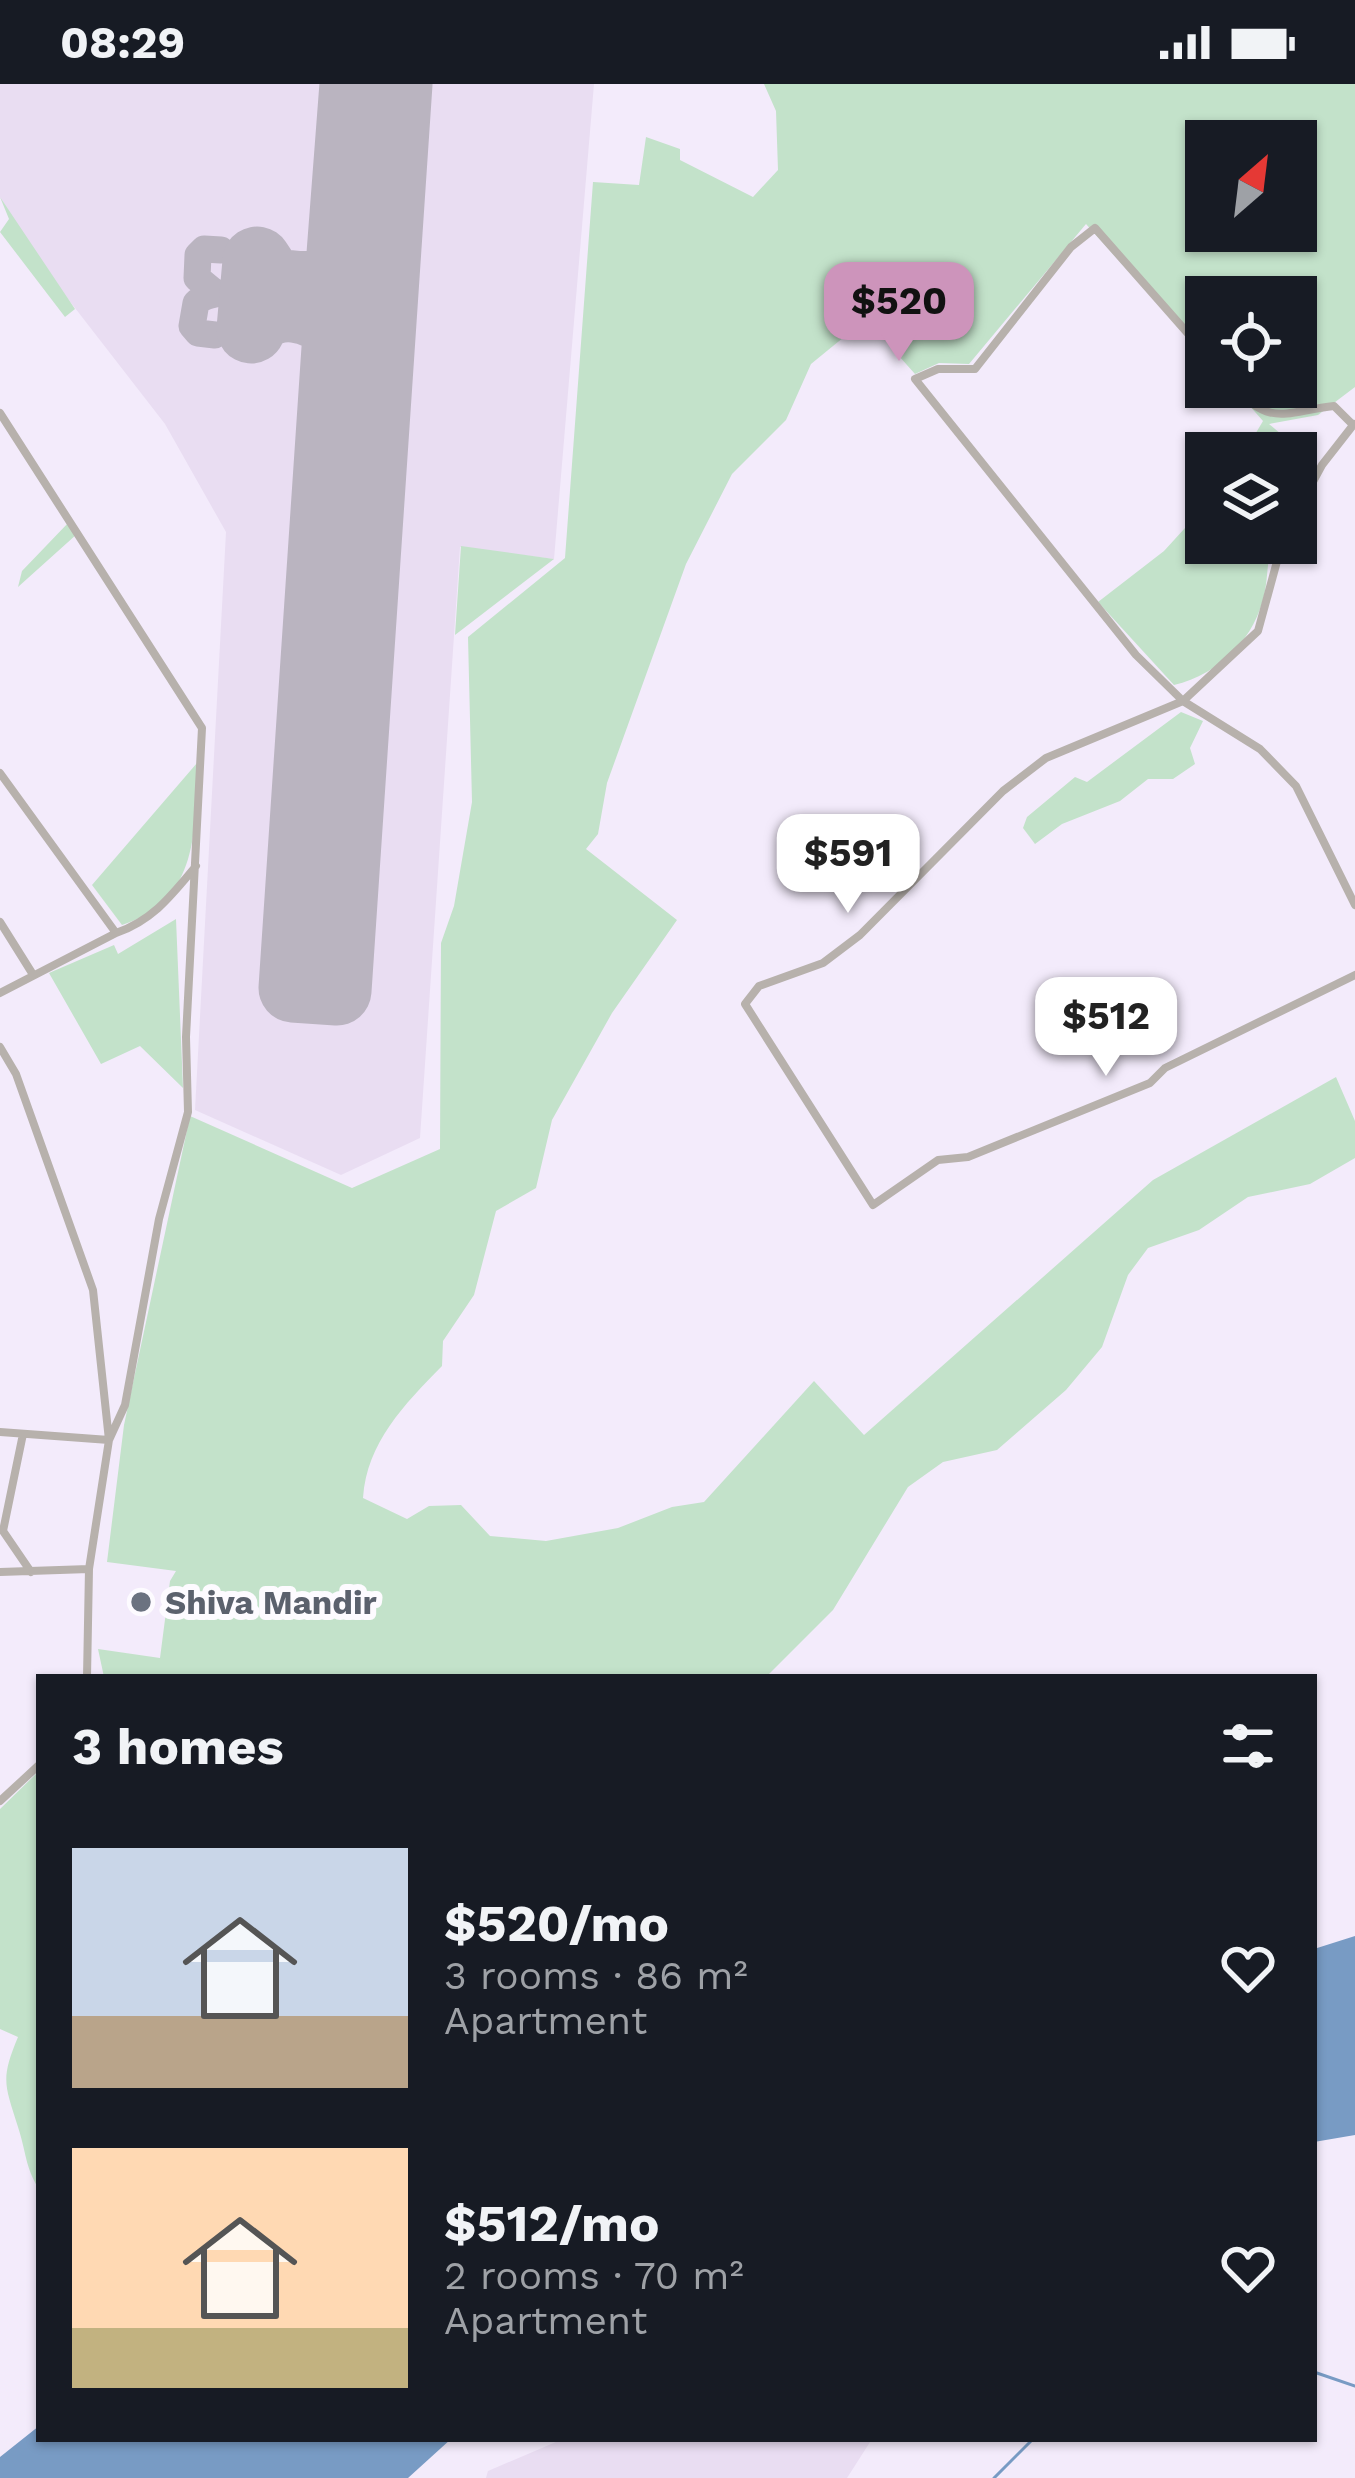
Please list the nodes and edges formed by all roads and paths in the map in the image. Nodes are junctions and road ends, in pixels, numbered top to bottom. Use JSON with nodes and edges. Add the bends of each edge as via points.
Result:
{"nodes":[{"id":1,"x":1185,"y":330,"type":"edge"},
{"id":2,"x":1255,"y":408,"type":"edge"},
{"id":3,"x":0,"y":413,"type":"edge"},
{"id":4,"x":1354,"y":424,"type":"edge"},
{"id":5,"x":1317,"y":474,"type":"edge"},
{"id":6,"x":1276,"y":564,"type":"edge"},
{"id":7,"x":1183,"y":701,"type":"junction"},
{"id":8,"x":0,"y":773,"type":"edge"},
{"id":9,"x":197,"y":865,"type":"junction"},
{"id":10,"x":1350,"y":878,"type":"edge"},
{"id":11,"x":1355,"y":904,"type":"edge"},
{"id":12,"x":0,"y":922,"type":"edge"},
{"id":13,"x":116,"y":933,"type":"junction"},
{"id":14,"x":32,"y":973,"type":"junction"},
{"id":15,"x":1355,"y":975,"type":"edge"},
{"id":16,"x":0,"y":993,"type":"edge"},
{"id":17,"x":0,"y":1048,"type":"edge"},
{"id":18,"x":0,"y":1432,"type":"edge"},
{"id":19,"x":23,"y":1434,"type":"junction"},
{"id":20,"x":109,"y":1440,"type":"junction"},
{"id":21,"x":89,"y":1569,"type":"junction"},
{"id":22,"x":0,"y":1572,"type":"edge"},
{"id":23,"x":31,"y":1572,"type":"junction"},
{"id":24,"x":90,"y":1663,"type":"junction"},
{"id":25,"x":88,"y":1674,"type":"edge"},
{"id":26,"x":96,"y":1674,"type":"edge"},
{"id":27,"x":36,"y":1768,"type":"edge"},
{"id":28,"x":0,"y":1801,"type":"edge"}],
"edges":[{"from":1,"to":7,"type":"street","via":[[1095,228],[975,369],[938,369],[915,379],[1065,572]]},
{"from":2,"to":4,"type":"street","via":[[1280,416],[1334,406]]},
{"from":3,"to":9,"type":"street","via":[[202,728]]},
{"from":4,"to":5,"type":"street"},
{"from":6,"to":7,"type":"street","via":[[1258,631]]},
{"from":7,"to":10,"type":"street","via":[[1260,749],[1296,785]]},
{"from":7,"to":15,"type":"street","via":[[1046,758],[860,935],[823,964],[750,993],[748,1013],[873,1205],[938,1160],[968,1157],[1129,1093]]},
{"from":8,"to":13,"type":"street"},
{"from":9,"to":13,"type":"street","via":[[142,924]]},
{"from":9,"to":20,"type":"street","via":[[188,1112],[125,1405]]},
{"from":10,"to":11,"type":"street"},
{"from":12,"to":14,"type":"street"},
{"from":13,"to":14,"type":"street"},
{"from":14,"to":16,"type":"street"},
{"from":17,"to":20,"type":"street","via":[[93,1290]]},
{"from":18,"to":19,"type":"street"},
{"from":19,"to":20,"type":"street"},
{"from":19,"to":23,"type":"street","via":[[3,1532]]},
{"from":20,"to":21,"type":"street"},
{"from":21,"to":23,"type":"street"},
{"from":21,"to":24,"type":"street"},
{"from":22,"to":23,"type":"street"},
{"from":24,"to":25,"type":"street"},
{"from":24,"to":26,"type":"street"},
{"from":27,"to":28,"type":"street"}]}
